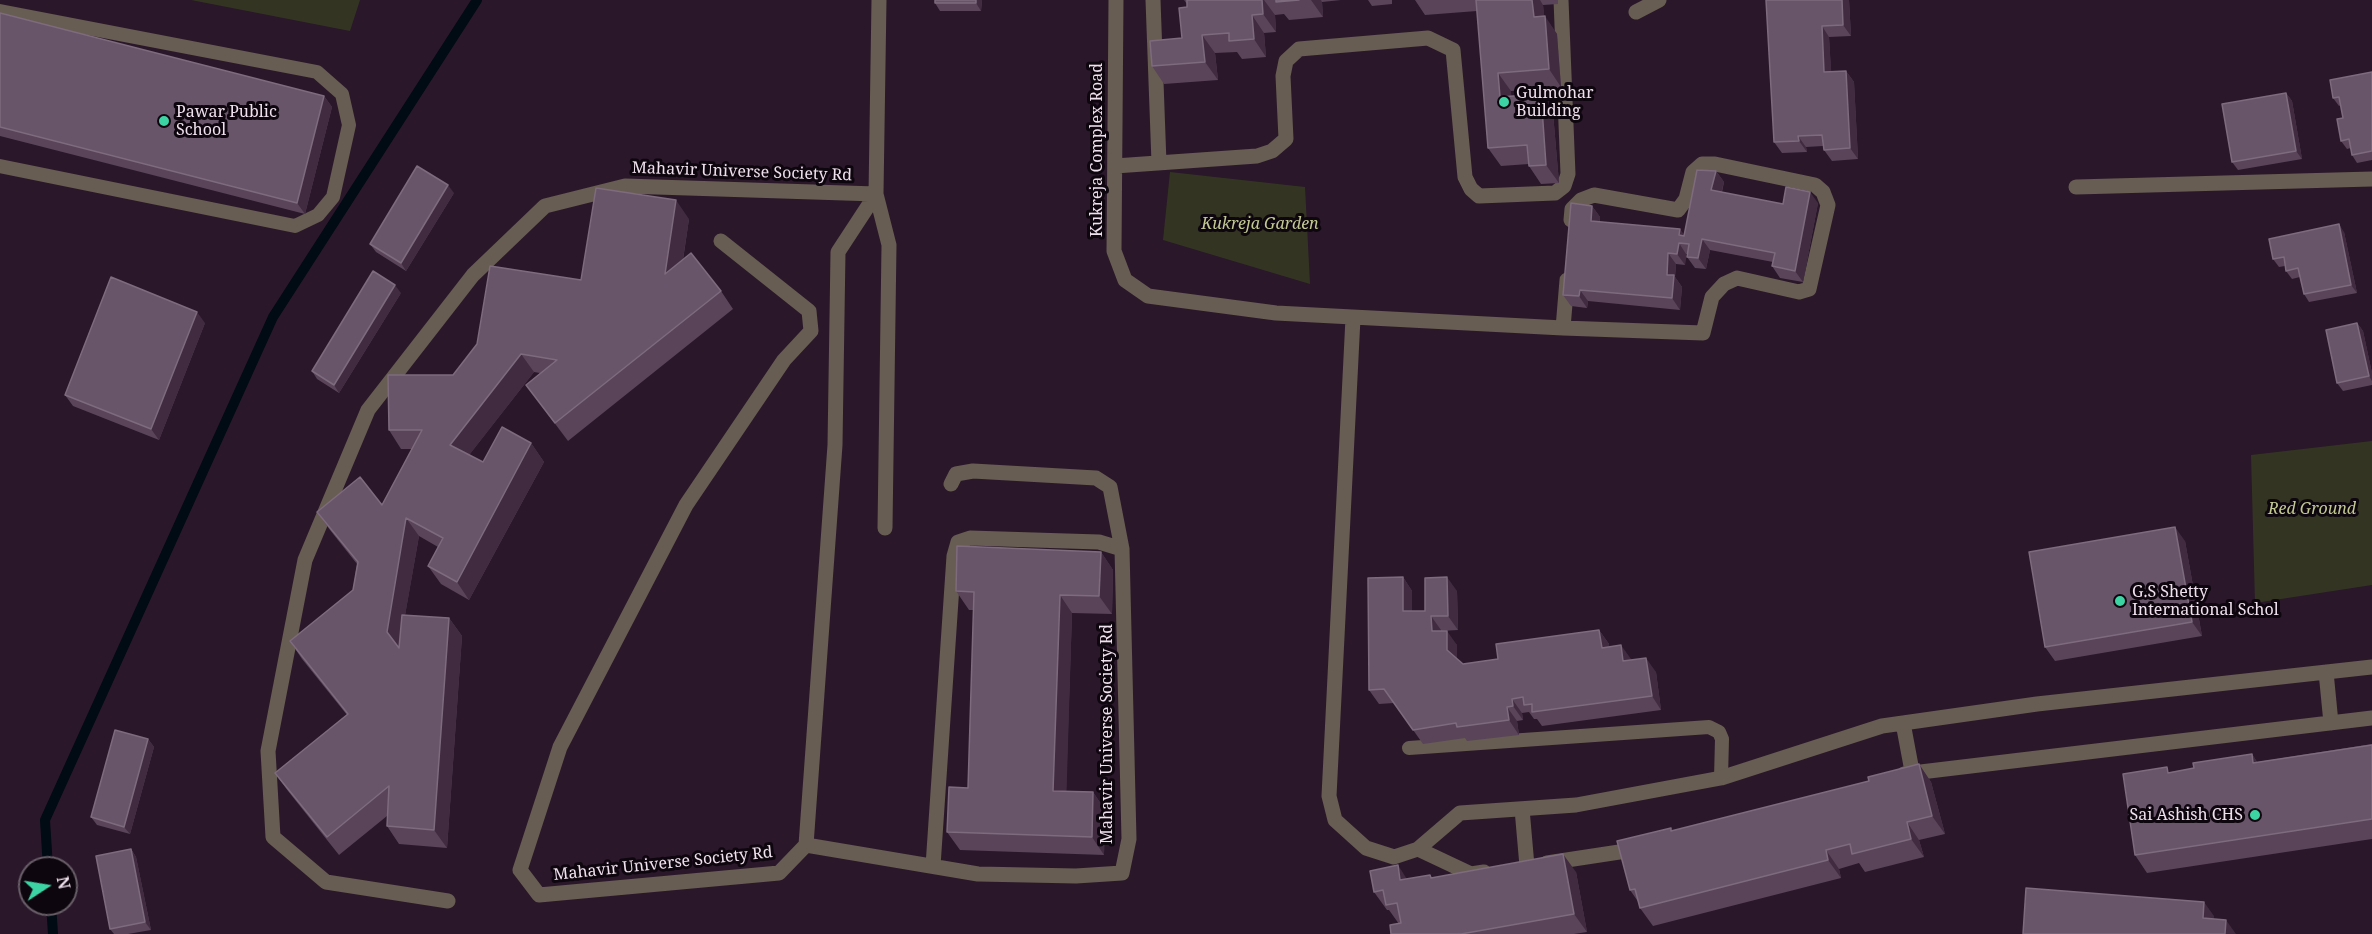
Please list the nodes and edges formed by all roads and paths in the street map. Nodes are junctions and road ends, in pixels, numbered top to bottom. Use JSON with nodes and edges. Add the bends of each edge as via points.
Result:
{"nodes":[{"id":1,"x":879,"y":0,"type":"edge"},
{"id":2,"x":1116,"y":0,"type":"edge"},
{"id":3,"x":1153,"y":0,"type":"edge"},
{"id":4,"x":1561,"y":0,"type":"edge"},
{"id":5,"x":1659,"y":0,"type":"edge"},
{"id":6,"x":0,"y":11,"type":"edge"},
{"id":7,"x":1636,"y":12,"type":"dead end"},
{"id":8,"x":1159,"y":163,"type":"junction"},
{"id":9,"x":0,"y":166,"type":"edge"},
{"id":10,"x":1114,"y":166,"type":"junction"},
{"id":11,"x":2372,"y":179,"type":"edge"},
{"id":12,"x":2076,"y":187,"type":"dead end"},
{"id":13,"x":876,"y":194,"type":"junction"},
{"id":14,"x":1570,"y":233,"type":"edge"},
{"id":15,"x":721,"y":241,"type":"dead end"},
{"id":16,"x":1568,"y":268,"type":"edge"},
{"id":17,"x":1353,"y":318,"type":"junction"},
{"id":18,"x":1563,"y":328,"type":"junction"},
{"id":19,"x":951,"y":484,"type":"dead end"},
{"id":20,"x":885,"y":528,"type":"dead end"},
{"id":21,"x":1122,"y":549,"type":"junction"},
{"id":22,"x":2372,"y":667,"type":"edge"},
{"id":23,"x":2325,"y":672,"type":"junction"},
{"id":24,"x":2372,"y":718,"type":"edge"},
{"id":25,"x":1903,"y":723,"type":"junction"},
{"id":26,"x":2331,"y":723,"type":"junction"},
{"id":27,"x":1409,"y":748,"type":"edge"},
{"id":28,"x":1912,"y":771,"type":"junction"},
{"id":29,"x":1721,"y":778,"type":"junction"},
{"id":30,"x":1890,"y":778,"type":"edge"},
{"id":31,"x":1522,"y":809,"type":"junction"},
{"id":32,"x":806,"y":845,"type":"junction"},
{"id":33,"x":1655,"y":846,"type":"edge"},
{"id":34,"x":1418,"y":849,"type":"junction"},
{"id":35,"x":933,"y":866,"type":"junction"},
{"id":36,"x":1516,"y":868,"type":"junction"},
{"id":37,"x":448,"y":901,"type":"dead end"}],
"edges":[{"from":1,"to":13,"type":"street","name":"Mahavir Universe Society Rd"},
{"from":2,"to":10,"type":"street","name":"Kukreja Complex Road"},
{"from":3,"to":8,"type":"street"},
{"from":4,"to":8,"type":"street","via":[[1568,174],[1564,186],[1555,193],[1479,196],[1471,189],[1465,177],[1453,51],[1428,38],[1299,49],[1286,61],[1283,76],[1286,139],[1272,151],[1257,156]]},
{"from":5,"to":7,"type":"street"},
{"from":6,"to":9,"type":"lane","via":[[317,72],[342,94],[349,124],[333,197],[318,215],[295,226]]},
{"from":8,"to":10,"type":"street"},
{"from":10,"to":17,"type":"street","name":"Kukreja Complex Road","via":[[1114,251],[1125,280],[1148,296],[1275,313]]},
{"from":11,"to":12,"type":"street"},
{"from":13,"to":20,"type":"street","via":[[889,245]]},
{"from":13,"to":32,"type":"street","via":[[838,252],[835,445]]},
{"from":13,"to":37,"type":"street","name":"Mahavir Universe Society Rd","via":[[625,186],[545,206],[473,274],[368,410],[305,560],[268,751],[273,837],[326,882]]},
{"from":14,"to":18,"type":"street","name":"Kukreja Complex Road","via":[[1572,209],[1594,195],[1678,210],[1686,199],[1693,172],[1702,164],[1815,185],[1823,192],[1827,206],[1809,289],[1799,292],[1737,278],[1724,284],[1712,297],[1703,333]]},
{"from":15,"to":32,"type":"street","name":"Mahavir Universe Society Rd","via":[[809,310],[810,332],[783,360],[686,505],[560,747],[520,870],[538,895],[779,873]]},
{"from":16,"to":18,"type":"street"},
{"from":17,"to":18,"type":"street","name":"Kukreja Complex Road"},
{"from":17,"to":34,"type":"street","via":[[1329,796],[1335,820],[1366,848],[1394,857]]},
{"from":19,"to":21,"type":"street","name":"Mahavir Universe Society Rd","via":[[956,474],[973,471],[1096,478],[1110,487]]},
{"from":21,"to":35,"type":"street","via":[[1099,542],[970,538],[958,542]]},
{"from":21,"to":35,"type":"street","name":"Mahavir Universe Society Rd","via":[[1129,839],[1122,873],[978,874]]},
{"from":22,"to":23,"type":"street"},
{"from":23,"to":25,"type":"street"},
{"from":23,"to":26,"type":"street"},
{"from":24,"to":26,"type":"street"},
{"from":25,"to":28,"type":"street"},
{"from":25,"to":29,"type":"street","via":[[1882,726]]},
{"from":26,"to":28,"type":"street"},
{"from":27,"to":29,"type":"lane","via":[[1708,727],[1719,732],[1722,739]]},
{"from":28,"to":30,"type":"street"},
{"from":29,"to":31,"type":"street","via":[[1576,805]]},
{"from":31,"to":34,"type":"street","via":[[1460,813]]},
{"from":31,"to":36,"type":"street"},
{"from":32,"to":35,"type":"street","name":"Mahavir Universe Society Rd"},
{"from":33,"to":36,"type":"street"},
{"from":34,"to":36,"type":"street","via":[[1471,874]]}]}
